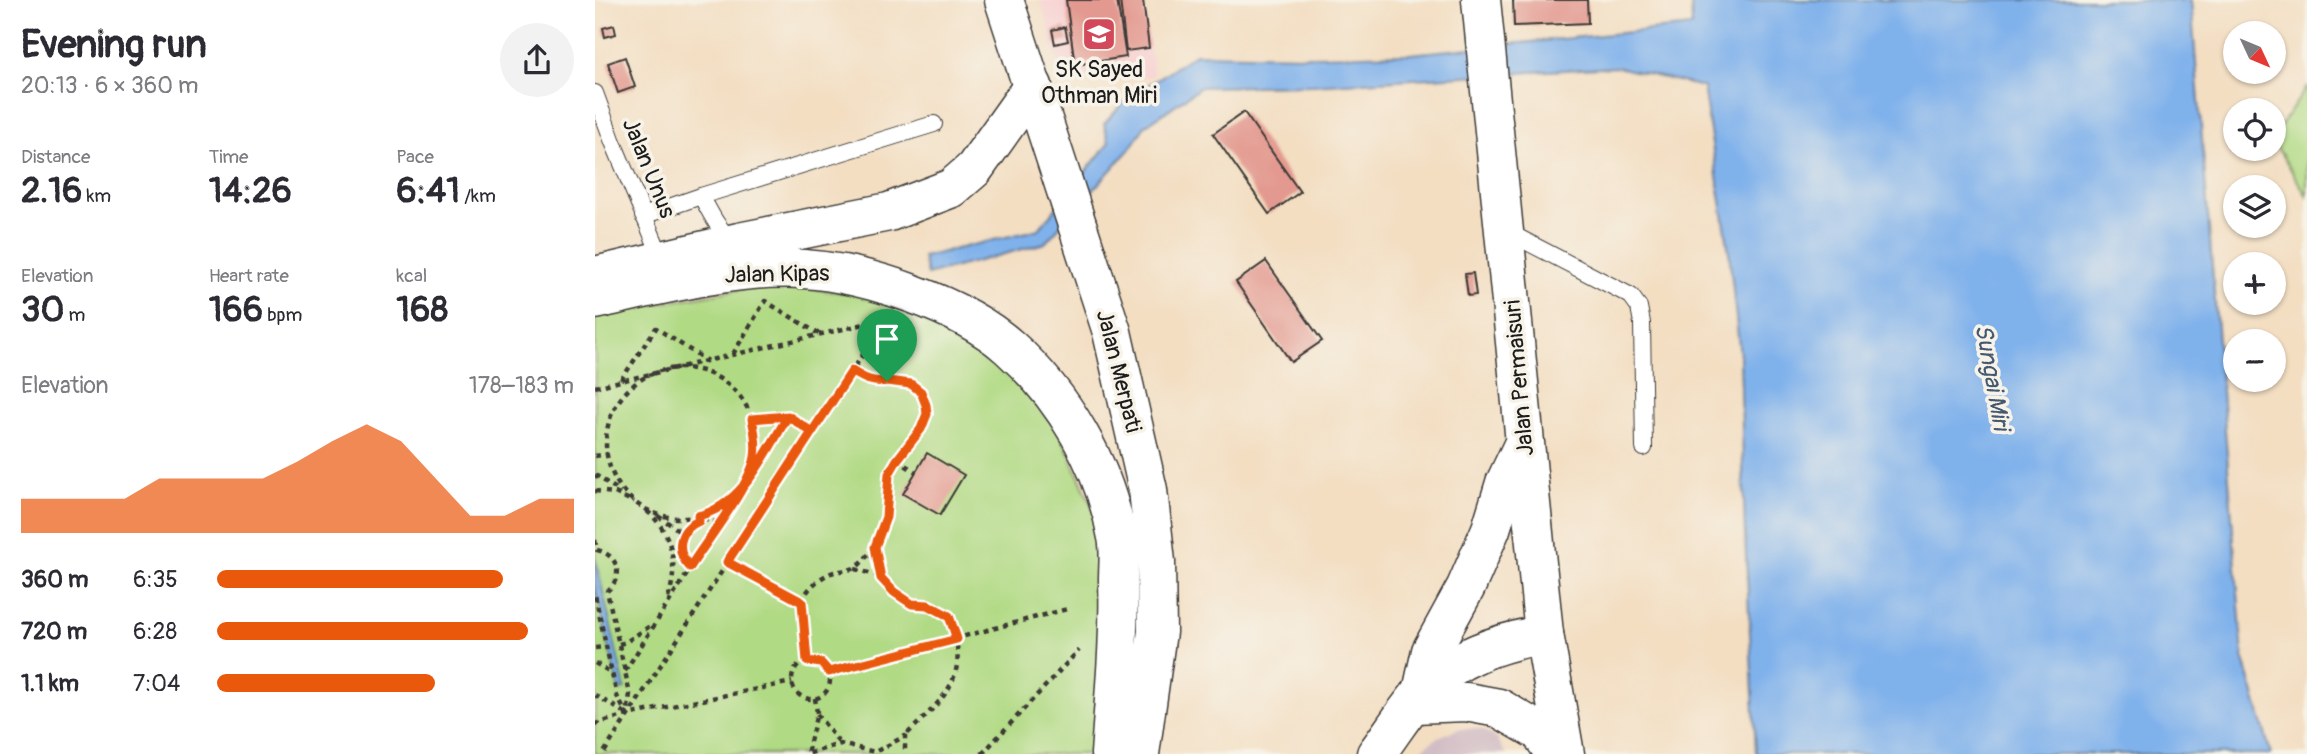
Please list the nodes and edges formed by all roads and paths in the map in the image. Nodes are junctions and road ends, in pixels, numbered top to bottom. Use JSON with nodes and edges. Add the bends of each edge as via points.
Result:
{"nodes":[{"id":1,"x":1005,"y":0,"type":"edge"},
{"id":2,"x":1484,"y":17,"type":"edge"},
{"id":3,"x":1033,"y":86,"type":"junction"},
{"id":4,"x":595,"y":93,"type":"edge"},
{"id":5,"x":934,"y":124,"type":"dead end"},
{"id":6,"x":702,"y":196,"type":"junction"},
{"id":7,"x":643,"y":216,"type":"junction"},
{"id":8,"x":1506,"y":231,"type":"junction"},
{"id":9,"x":739,"y":242,"type":"junction"},
{"id":10,"x":663,"y":260,"type":"junction"},
{"id":11,"x":595,"y":276,"type":"edge"},
{"id":12,"x":595,"y":300,"type":"edge"},
{"id":13,"x":819,"y":335,"type":"junction"},
{"id":14,"x":733,"y":355,"type":"junction"},
{"id":15,"x":707,"y":361,"type":"junction"},
{"id":16,"x":666,"y":370,"type":"junction"},
{"id":17,"x":852,"y":371,"type":"junction"},
{"id":18,"x":620,"y":381,"type":"junction"},
{"id":19,"x":596,"y":387,"type":"edge"},
{"id":20,"x":788,"y":416,"type":"junction"},
{"id":21,"x":752,"y":419,"type":"junction"},
{"id":22,"x":812,"y":432,"type":"junction"},
{"id":23,"x":1525,"y":440,"type":"junction"},
{"id":24,"x":1644,"y":448,"type":"dead end"},
{"id":25,"x":608,"y":454,"type":"junction"},
{"id":26,"x":595,"y":456,"type":"edge"},
{"id":27,"x":897,"y":460,"type":"junction"},
{"id":28,"x":916,"y":472,"type":"dead end"},
{"id":29,"x":595,"y":475,"type":"edge"},
{"id":30,"x":746,"y":482,"type":"junction"},
{"id":31,"x":595,"y":491,"type":"edge"},
{"id":32,"x":638,"y":503,"type":"junction"},
{"id":33,"x":699,"y":518,"type":"junction"},
{"id":34,"x":718,"y":523,"type":"junction"},
{"id":35,"x":683,"y":533,"type":"junction"},
{"id":36,"x":595,"y":540,"type":"edge"},
{"id":37,"x":680,"y":544,"type":"junction"},
{"id":38,"x":670,"y":547,"type":"junction"},
{"id":39,"x":875,"y":547,"type":"junction"},
{"id":40,"x":683,"y":559,"type":"junction"},
{"id":41,"x":674,"y":561,"type":"junction"},
{"id":42,"x":727,"y":562,"type":"junction"},
{"id":43,"x":690,"y":567,"type":"junction"},
{"id":44,"x":855,"y":569,"type":"junction"},
{"id":45,"x":881,"y":578,"type":"junction"},
{"id":46,"x":595,"y":595,"type":"edge"},
{"id":47,"x":802,"y":602,"type":"junction"},
{"id":48,"x":665,"y":607,"type":"junction"},
{"id":49,"x":1067,"y":609,"type":"dead end"},
{"id":50,"x":1544,"y":634,"type":"junction"},
{"id":51,"x":957,"y":639,"type":"junction"},
{"id":52,"x":619,"y":644,"type":"junction"},
{"id":53,"x":607,"y":647,"type":"junction"},
{"id":54,"x":595,"y":648,"type":"edge"},
{"id":55,"x":1079,"y":650,"type":"dead end"},
{"id":56,"x":807,"y":661,"type":"junction"},
{"id":57,"x":595,"y":663,"type":"edge"},
{"id":58,"x":625,"y":671,"type":"junction"},
{"id":59,"x":829,"y":672,"type":"junction"},
{"id":60,"x":612,"y":673,"type":"junction"},
{"id":61,"x":792,"y":682,"type":"junction"},
{"id":62,"x":595,"y":695,"type":"edge"},
{"id":63,"x":815,"y":698,"type":"junction"},
{"id":64,"x":1418,"y":698,"type":"junction"},
{"id":65,"x":817,"y":713,"type":"junction"},
{"id":66,"x":627,"y":715,"type":"junction"},
{"id":67,"x":595,"y":724,"type":"edge"},
{"id":68,"x":905,"y":736,"type":"junction"},
{"id":69,"x":841,"y":744,"type":"junction"},
{"id":70,"x":876,"y":753,"type":"edge"},
{"id":71,"x":603,"y":754,"type":"edge"},
{"id":72,"x":806,"y":754,"type":"edge"},
{"id":73,"x":905,"y":754,"type":"edge"},
{"id":74,"x":982,"y":754,"type":"edge"},
{"id":75,"x":1110,"y":754,"type":"edge"},
{"id":76,"x":1140,"y":754,"type":"edge"},
{"id":77,"x":1376,"y":754,"type":"edge"},
{"id":78,"x":1555,"y":754,"type":"edge"},
{"id":79,"x":1565,"y":754,"type":"edge"}],
"edges":[{"from":1,"to":3,"type":"street","name":"Jalan Merpati"},
{"from":2,"to":8,"type":"street","name":"Jalan Permaisuri"},
{"from":3,"to":9,"type":"street","via":[[974,169],[952,188],[889,212]]},
{"from":3,"to":76,"type":"street","name":"Jalan Merpati","via":[[1112,332],[1148,490],[1157,632]]},
{"from":4,"to":7,"type":"lane","name":"Jalan Unus"},
{"from":5,"to":6,"type":"lane"},
{"from":6,"to":7,"type":"lane"},
{"from":6,"to":9,"type":"lane","via":[[727,237]]},
{"from":7,"to":10,"type":"lane","name":"Jalan Unus"},
{"from":8,"to":23,"type":"street","name":"Jalan Permaisuri"},
{"from":8,"to":24,"type":"lane","via":[[1631,296],[1639,307]]},
{"from":9,"to":10,"type":"street"},
{"from":10,"to":11,"type":"street"},
{"from":12,"to":75,"type":"street","name":"Jalan Kipas","via":[[728,273],[802,269],[839,273],[925,299],[1008,346],[1045,384],[1077,430],[1100,475],[1118,538],[1119,621]]},
{"from":13,"to":14,"type":"path"},
{"from":13,"to":14,"type":"path","via":[[765,302]]},
{"from":13,"to":17,"type":"path","via":[[886,319]]},
{"from":14,"to":15,"type":"path"},
{"from":15,"to":16,"type":"path"},
{"from":15,"to":18,"type":"path","via":[[656,328]]},
{"from":16,"to":18,"type":"path"},
{"from":16,"to":21,"type":"path","via":[[691,368],[715,375],[735,390]]},
{"from":16,"to":25,"type":"path","via":[[642,379],[624,395],[611,416]]},
{"from":17,"to":22,"type":"path"},
{"from":17,"to":27,"type":"path","via":[[868,381],[898,381],[921,392],[927,414]]},
{"from":18,"to":19,"type":"path"},
{"from":20,"to":21,"type":"path"},
{"from":20,"to":22,"type":"path"},
{"from":20,"to":30,"type":"path"},
{"from":21,"to":30,"type":"path","via":[[755,459]]},
{"from":22,"to":42,"type":"path"},
{"from":23,"to":50,"type":"street","name":"Jalan Permaisuri"},
{"from":23,"to":64,"type":"street","via":[[1467,587],[1431,652]]},
{"from":25,"to":26,"type":"path"},
{"from":25,"to":32,"type":"path","via":[[620,487]]},
{"from":27,"to":28,"type":"path"},
{"from":27,"to":39,"type":"path","via":[[889,474],[886,517]]},
{"from":29,"to":32,"type":"path"},
{"from":30,"to":33,"type":"path","via":[[730,501]]},
{"from":30,"to":34,"type":"path"},
{"from":31,"to":32,"type":"path"},
{"from":32,"to":33,"type":"path","via":[[660,516]]},
{"from":32,"to":35,"type":"path"},
{"from":32,"to":38,"type":"path","via":[[656,519]]},
{"from":33,"to":34,"type":"path"},
{"from":33,"to":35,"type":"path"},
{"from":34,"to":43,"type":"path"},
{"from":35,"to":37,"type":"path"},
{"from":36,"to":52,"type":"path","via":[[597,550],[609,554],[617,566],[616,581],[607,591]]},
{"from":37,"to":38,"type":"path"},
{"from":37,"to":40,"type":"path"},
{"from":38,"to":41,"type":"path"},
{"from":39,"to":44,"type":"path"},
{"from":39,"to":45,"type":"path"},
{"from":40,"to":41,"type":"path"},
{"from":40,"to":43,"type":"path"},
{"from":41,"to":48,"type":"path","via":[[673,585]]},
{"from":42,"to":47,"type":"path"},
{"from":42,"to":66,"type":"path"},
{"from":43,"to":48,"type":"path"},
{"from":44,"to":45,"type":"path"},
{"from":44,"to":47,"type":"path","via":[[828,574]]},
{"from":45,"to":51,"type":"path","via":[[912,604],[928,605],[949,616]]},
{"from":46,"to":53,"type":"path"},
{"from":47,"to":56,"type":"path"},
{"from":48,"to":52,"type":"path","via":[[649,628]]},
{"from":48,"to":58,"type":"path"},
{"from":49,"to":51,"type":"path"},
{"from":50,"to":64,"type":"street","via":[[1503,642],[1470,656]]},
{"from":50,"to":79,"type":"street","name":"Jalan Permaisuri"},
{"from":51,"to":59,"type":"path"},
{"from":51,"to":68,"type":"path","via":[[952,683]]},
{"from":52,"to":58,"type":"path"},
{"from":53,"to":54,"type":"path"},
{"from":53,"to":60,"type":"path"},
{"from":55,"to":74,"type":"path"},
{"from":56,"to":59,"type":"path","via":[[821,663]]},
{"from":56,"to":61,"type":"path","via":[[795,669]]},
{"from":57,"to":60,"type":"path"},
{"from":58,"to":66,"type":"path","via":[[630,694]]},
{"from":59,"to":63,"type":"path","via":[[828,690]]},
{"from":60,"to":66,"type":"path"},
{"from":61,"to":63,"type":"path","via":[[798,694]]},
{"from":61,"to":66,"type":"path"},
{"from":62,"to":66,"type":"path"},
{"from":63,"to":65,"type":"path"},
{"from":64,"to":77,"type":"street"},
{"from":64,"to":78,"type":"street","via":[[1499,708],[1540,732]]},
{"from":65,"to":69,"type":"path"},
{"from":65,"to":72,"type":"path"},
{"from":66,"to":67,"type":"path"},
{"from":66,"to":71,"type":"path"},
{"from":68,"to":70,"type":"path"},
{"from":68,"to":73,"type":"path"},
{"from":69,"to":70,"type":"path"},
{"from":69,"to":72,"type":"path"}]}
